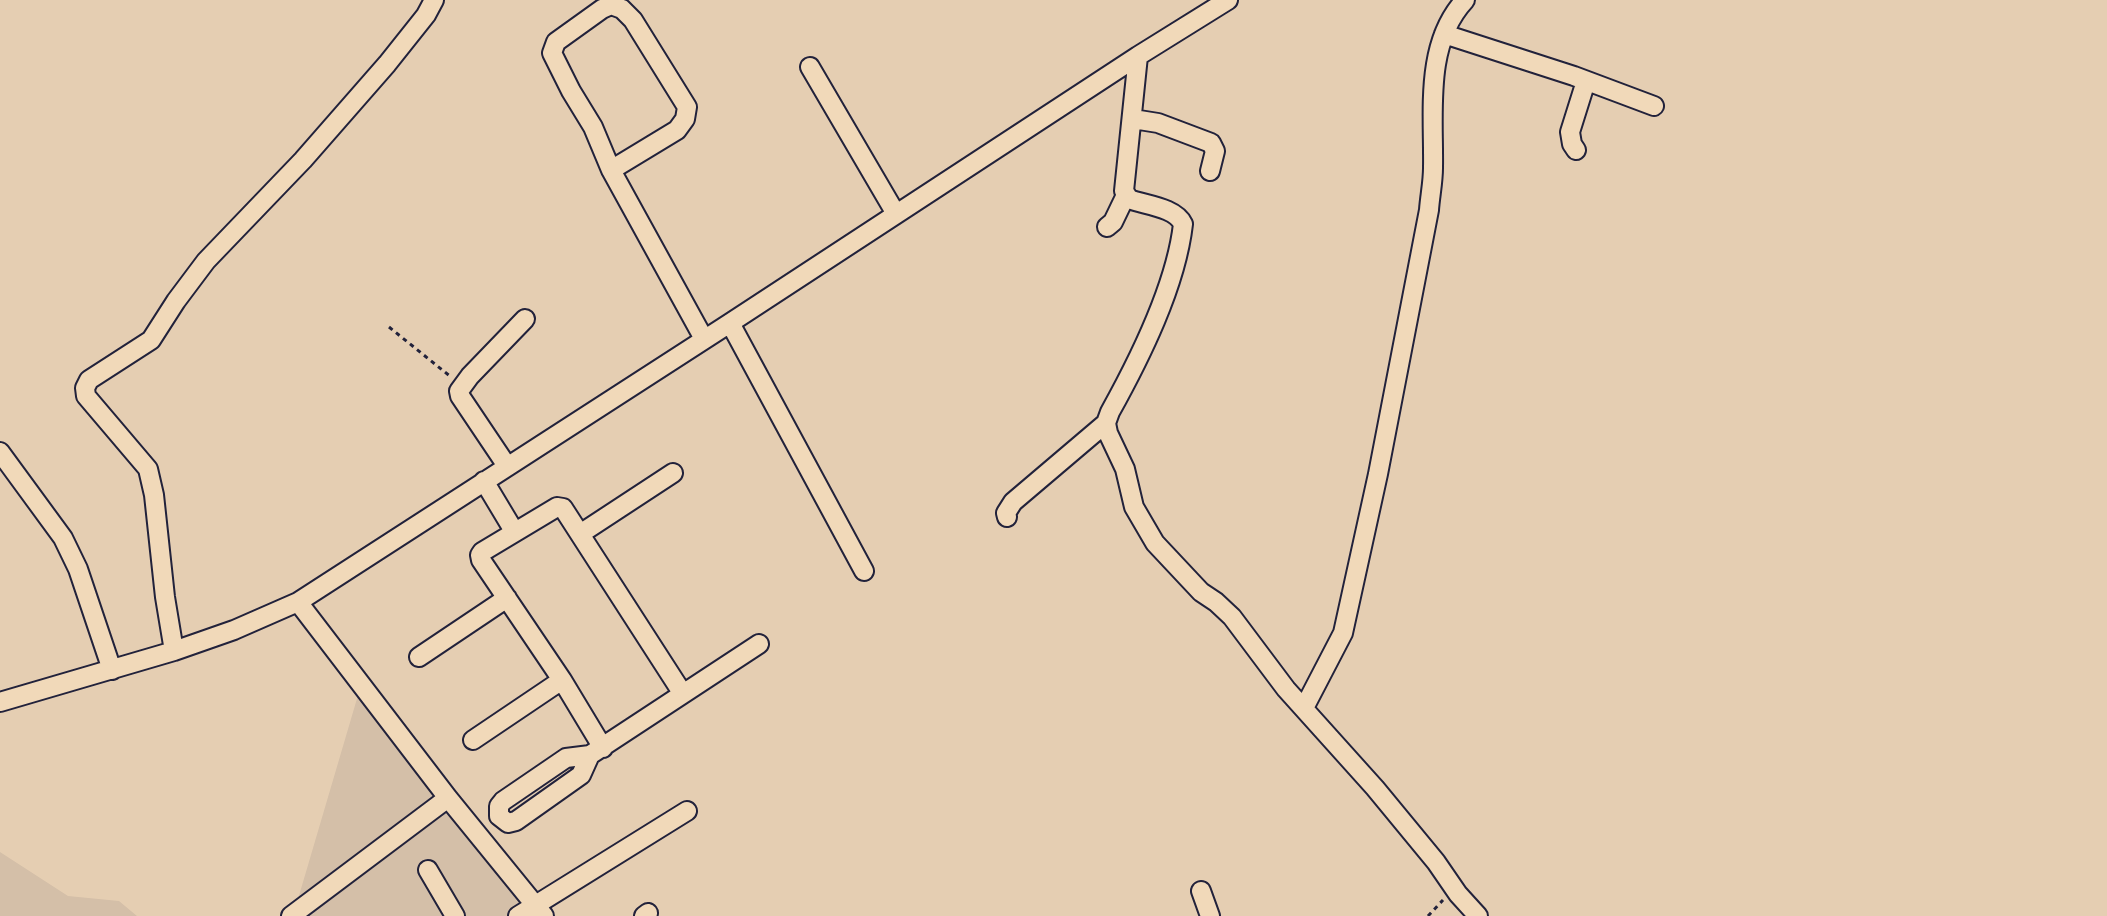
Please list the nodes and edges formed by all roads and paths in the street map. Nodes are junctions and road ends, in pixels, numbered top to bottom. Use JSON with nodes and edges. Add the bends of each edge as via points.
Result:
{"nodes":[{"id":1,"x":434,"y":0,"type":"edge"},
{"id":2,"x":1228,"y":0,"type":"edge"},
{"id":3,"x":1465,"y":0,"type":"edge"},
{"id":4,"x":1444,"y":34,"type":"junction"},
{"id":5,"x":1138,"y":56,"type":"junction"},
{"id":6,"x":810,"y":67,"type":"dead end"},
{"id":7,"x":1586,"y":81,"type":"junction"},
{"id":8,"x":1654,"y":106,"type":"dead end"},
{"id":9,"x":1132,"y":119,"type":"junction"},
{"id":10,"x":1576,"y":150,"type":"dead end"},
{"id":11,"x":610,"y":170,"type":"junction"},
{"id":12,"x":1210,"y":171,"type":"dead end"},
{"id":13,"x":1126,"y":195,"type":"junction"},
{"id":14,"x":896,"y":214,"type":"junction"},
{"id":15,"x":1107,"y":227,"type":"dead end"},
{"id":16,"x":525,"y":319,"type":"dead end"},
{"id":17,"x":730,"y":323,"type":"junction"},
{"id":18,"x":389,"y":327,"type":"dead end"},
{"id":19,"x":704,"y":339,"type":"junction"},
{"id":20,"x":461,"y":386,"type":"junction"},
{"id":21,"x":1106,"y":423,"type":"junction"},
{"id":22,"x":0,"y":452,"type":"edge"},
{"id":23,"x":507,"y":465,"type":"junction"},
{"id":24,"x":673,"y":473,"type":"dead end"},
{"id":25,"x":484,"y":481,"type":"junction"},
{"id":26,"x":1007,"y":517,"type":"dead end"},
{"id":27,"x":514,"y":531,"type":"junction"},
{"id":28,"x":580,"y":534,"type":"junction"},
{"id":29,"x":864,"y":571,"type":"dead end"},
{"id":30,"x":507,"y":598,"type":"junction"},
{"id":31,"x":298,"y":602,"type":"junction"},
{"id":32,"x":759,"y":644,"type":"dead end"},
{"id":33,"x":174,"y":651,"type":"junction"},
{"id":34,"x":419,"y":657,"type":"dead end"},
{"id":35,"x":112,"y":670,"type":"junction"},
{"id":36,"x":562,"y":680,"type":"junction"},
{"id":37,"x":683,"y":694,"type":"junction"},
{"id":38,"x":0,"y":702,"type":"edge"},
{"id":39,"x":1304,"y":708,"type":"junction"},
{"id":40,"x":473,"y":740,"type":"dead end"},
{"id":41,"x":597,"y":751,"type":"junction"},
{"id":42,"x":448,"y":798,"type":"junction"},
{"id":43,"x":687,"y":811,"type":"dead end"},
{"id":44,"x":428,"y":870,"type":"dead end"},
{"id":45,"x":1201,"y":891,"type":"dead end"},
{"id":46,"x":540,"y":910,"type":"edge"},
{"id":47,"x":291,"y":916,"type":"edge"},
{"id":48,"x":455,"y":916,"type":"edge"},
{"id":49,"x":518,"y":916,"type":"edge"},
{"id":50,"x":1210,"y":916,"type":"edge"},
{"id":51,"x":1478,"y":916,"type":"edge"}],
"edges":[{"from":1,"to":33,"type":"street","via":[[380,72],[206,261],[151,340],[89,380],[85,388],[86,396],[148,469]]},
{"from":2,"to":5,"type":"street"},
{"from":3,"to":4,"type":"street"},
{"from":4,"to":7,"type":"street"},
{"from":4,"to":39,"type":"street","via":[[1436,72],[1429,210],[1378,474],[1343,633]]},
{"from":5,"to":9,"type":"street"},
{"from":5,"to":14,"type":"street"},
{"from":6,"to":14,"type":"street"},
{"from":7,"to":8,"type":"street"},
{"from":7,"to":10,"type":"street","via":[[1570,132]]},
{"from":9,"to":12,"type":"street","via":[[1158,123],[1211,143],[1215,151]]},
{"from":9,"to":13,"type":"street"},
{"from":11,"to":11,"type":"street","via":[[593,127],[552,53],[556,42],[602,9],[615,5],[633,20],[687,107],[686,119],[677,130]]},
{"from":11,"to":19,"type":"street"},
{"from":13,"to":15,"type":"street"},
{"from":13,"to":21,"type":"street","via":[[1170,212],[1183,224],[1155,323]]},
{"from":14,"to":17,"type":"street"},
{"from":16,"to":20,"type":"street"},
{"from":17,"to":19,"type":"street"},
{"from":17,"to":29,"type":"street"},
{"from":18,"to":20,"type":"path"},
{"from":19,"to":23,"type":"street"},
{"from":20,"to":23,"type":"street","via":[[460,396]]},
{"from":21,"to":26,"type":"street","via":[[1013,502]]},
{"from":21,"to":39,"type":"street","via":[[1125,470],[1134,507],[1155,543],[1201,592],[1232,617]]},
{"from":22,"to":35,"type":"street","via":[[63,538],[78,569]]},
{"from":23,"to":25,"type":"street"},
{"from":24,"to":28,"type":"street"},
{"from":25,"to":27,"type":"street"},
{"from":25,"to":31,"type":"street"},
{"from":27,"to":28,"type":"street","via":[[560,506]]},
{"from":27,"to":30,"type":"street","via":[[479,557]]},
{"from":28,"to":37,"type":"street"},
{"from":30,"to":34,"type":"street"},
{"from":30,"to":36,"type":"street"},
{"from":31,"to":33,"type":"street"},
{"from":31,"to":42,"type":"street"},
{"from":32,"to":37,"type":"street"},
{"from":33,"to":35,"type":"street"},
{"from":35,"to":38,"type":"street"},
{"from":36,"to":40,"type":"street"},
{"from":36,"to":41,"type":"street"},
{"from":37,"to":41,"type":"street"},
{"from":39,"to":51,"type":"street","via":[[1375,788]]},
{"from":41,"to":41,"type":"street","via":[[566,758],[503,801],[500,816],[508,822],[516,821],[580,776]]},
{"from":42,"to":46,"type":"street"},
{"from":42,"to":47,"type":"street"},
{"from":43,"to":46,"type":"street"},
{"from":44,"to":48,"type":"street"},
{"from":45,"to":50,"type":"street"},
{"from":46,"to":49,"type":"street"}]}
